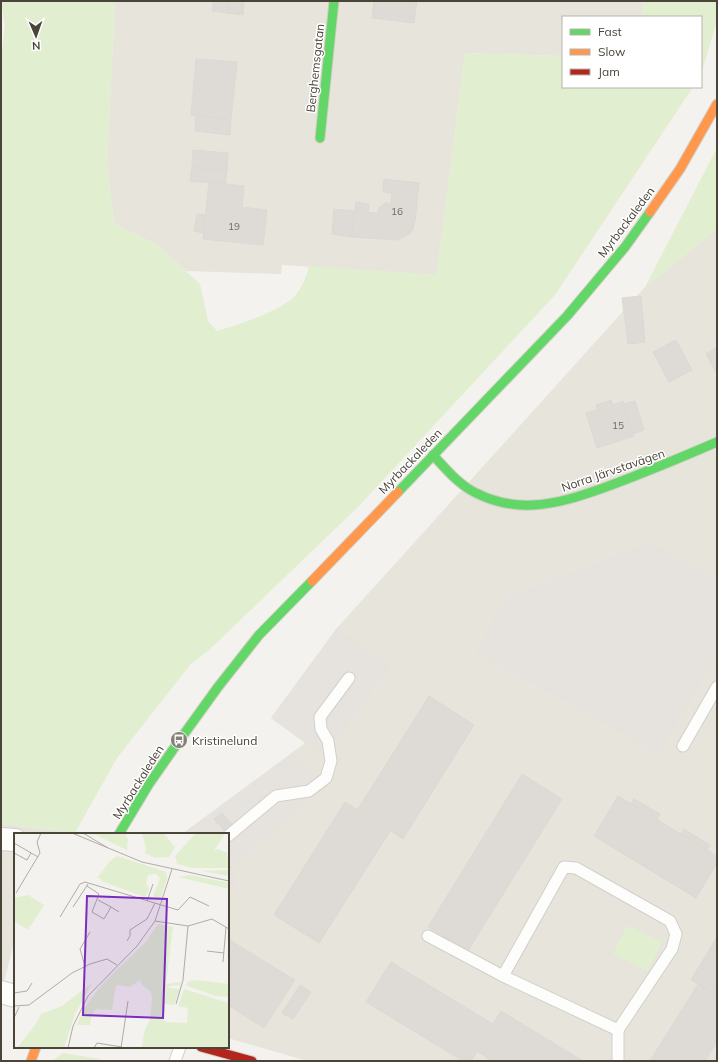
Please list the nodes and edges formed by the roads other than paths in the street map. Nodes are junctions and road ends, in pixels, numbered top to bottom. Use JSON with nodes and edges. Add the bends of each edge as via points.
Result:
{"nodes":[{"id":1,"x":334,"y":1,"type":"edge"},
{"id":2,"x":717,"y":104,"type":"edge"},
{"id":3,"x":320,"y":138,"type":"dead end"},
{"id":4,"x":717,"y":442,"type":"edge"},
{"id":5,"x":433,"y":455,"type":"junction"},
{"id":6,"x":349,"y":678,"type":"dead end"},
{"id":7,"x":717,"y":687,"type":"edge"},
{"id":8,"x":683,"y":746,"type":"dead end"},
{"id":9,"x":120,"y":833,"type":"edge"},
{"id":10,"x":229,"y":835,"type":"edge"},
{"id":11,"x":1,"y":839,"type":"edge"},
{"id":12,"x":14,"y":840,"type":"edge"},
{"id":13,"x":428,"y":936,"type":"dead end"},
{"id":14,"x":502,"y":976,"type":"junction"},
{"id":15,"x":1,"y":992,"type":"edge"},
{"id":16,"x":14,"y":996,"type":"edge"},
{"id":17,"x":618,"y":1030,"type":"junction"},
{"id":18,"x":36,"y":1048,"type":"edge"},
{"id":19,"x":180,"y":1048,"type":"edge"},
{"id":20,"x":205,"y":1048,"type":"edge"},
{"id":21,"x":31,"y":1061,"type":"edge"},
{"id":22,"x":175,"y":1061,"type":"edge"},
{"id":23,"x":252,"y":1061,"type":"edge"},
{"id":24,"x":618,"y":1061,"type":"edge"}],
"edges":[{"from":1,"to":3,"type":"street","name":"Berghemsgatan"},
{"from":2,"to":5,"type":"street","name":"Myrbackaleden","via":[[680,169],[625,247],[567,316]]},
{"from":4,"to":5,"type":"street","name":"Norra Järvstavägen","via":[[596,491],[550,504],[523,505],[481,496],[461,484]]},
{"from":5,"to":9,"type":"street","name":"Myrbackaleden","via":[[259,635],[179,740]]},
{"from":6,"to":10,"type":"lane","via":[[320,717],[331,761],[326,778],[309,791],[276,796]]},
{"from":7,"to":8,"type":"lane"},
{"from":11,"to":12,"type":"street"},
{"from":13,"to":14,"type":"lane"},
{"from":14,"to":17,"type":"lane"},
{"from":14,"to":17,"type":"lane","via":[[564,867],[576,868],[670,921],[676,934],[672,949]]},
{"from":15,"to":16,"type":"street"},
{"from":17,"to":24,"type":"lane"},
{"from":18,"to":21,"type":"street"},
{"from":19,"to":22,"type":"lane"},
{"from":20,"to":23,"type":"street"}]}
